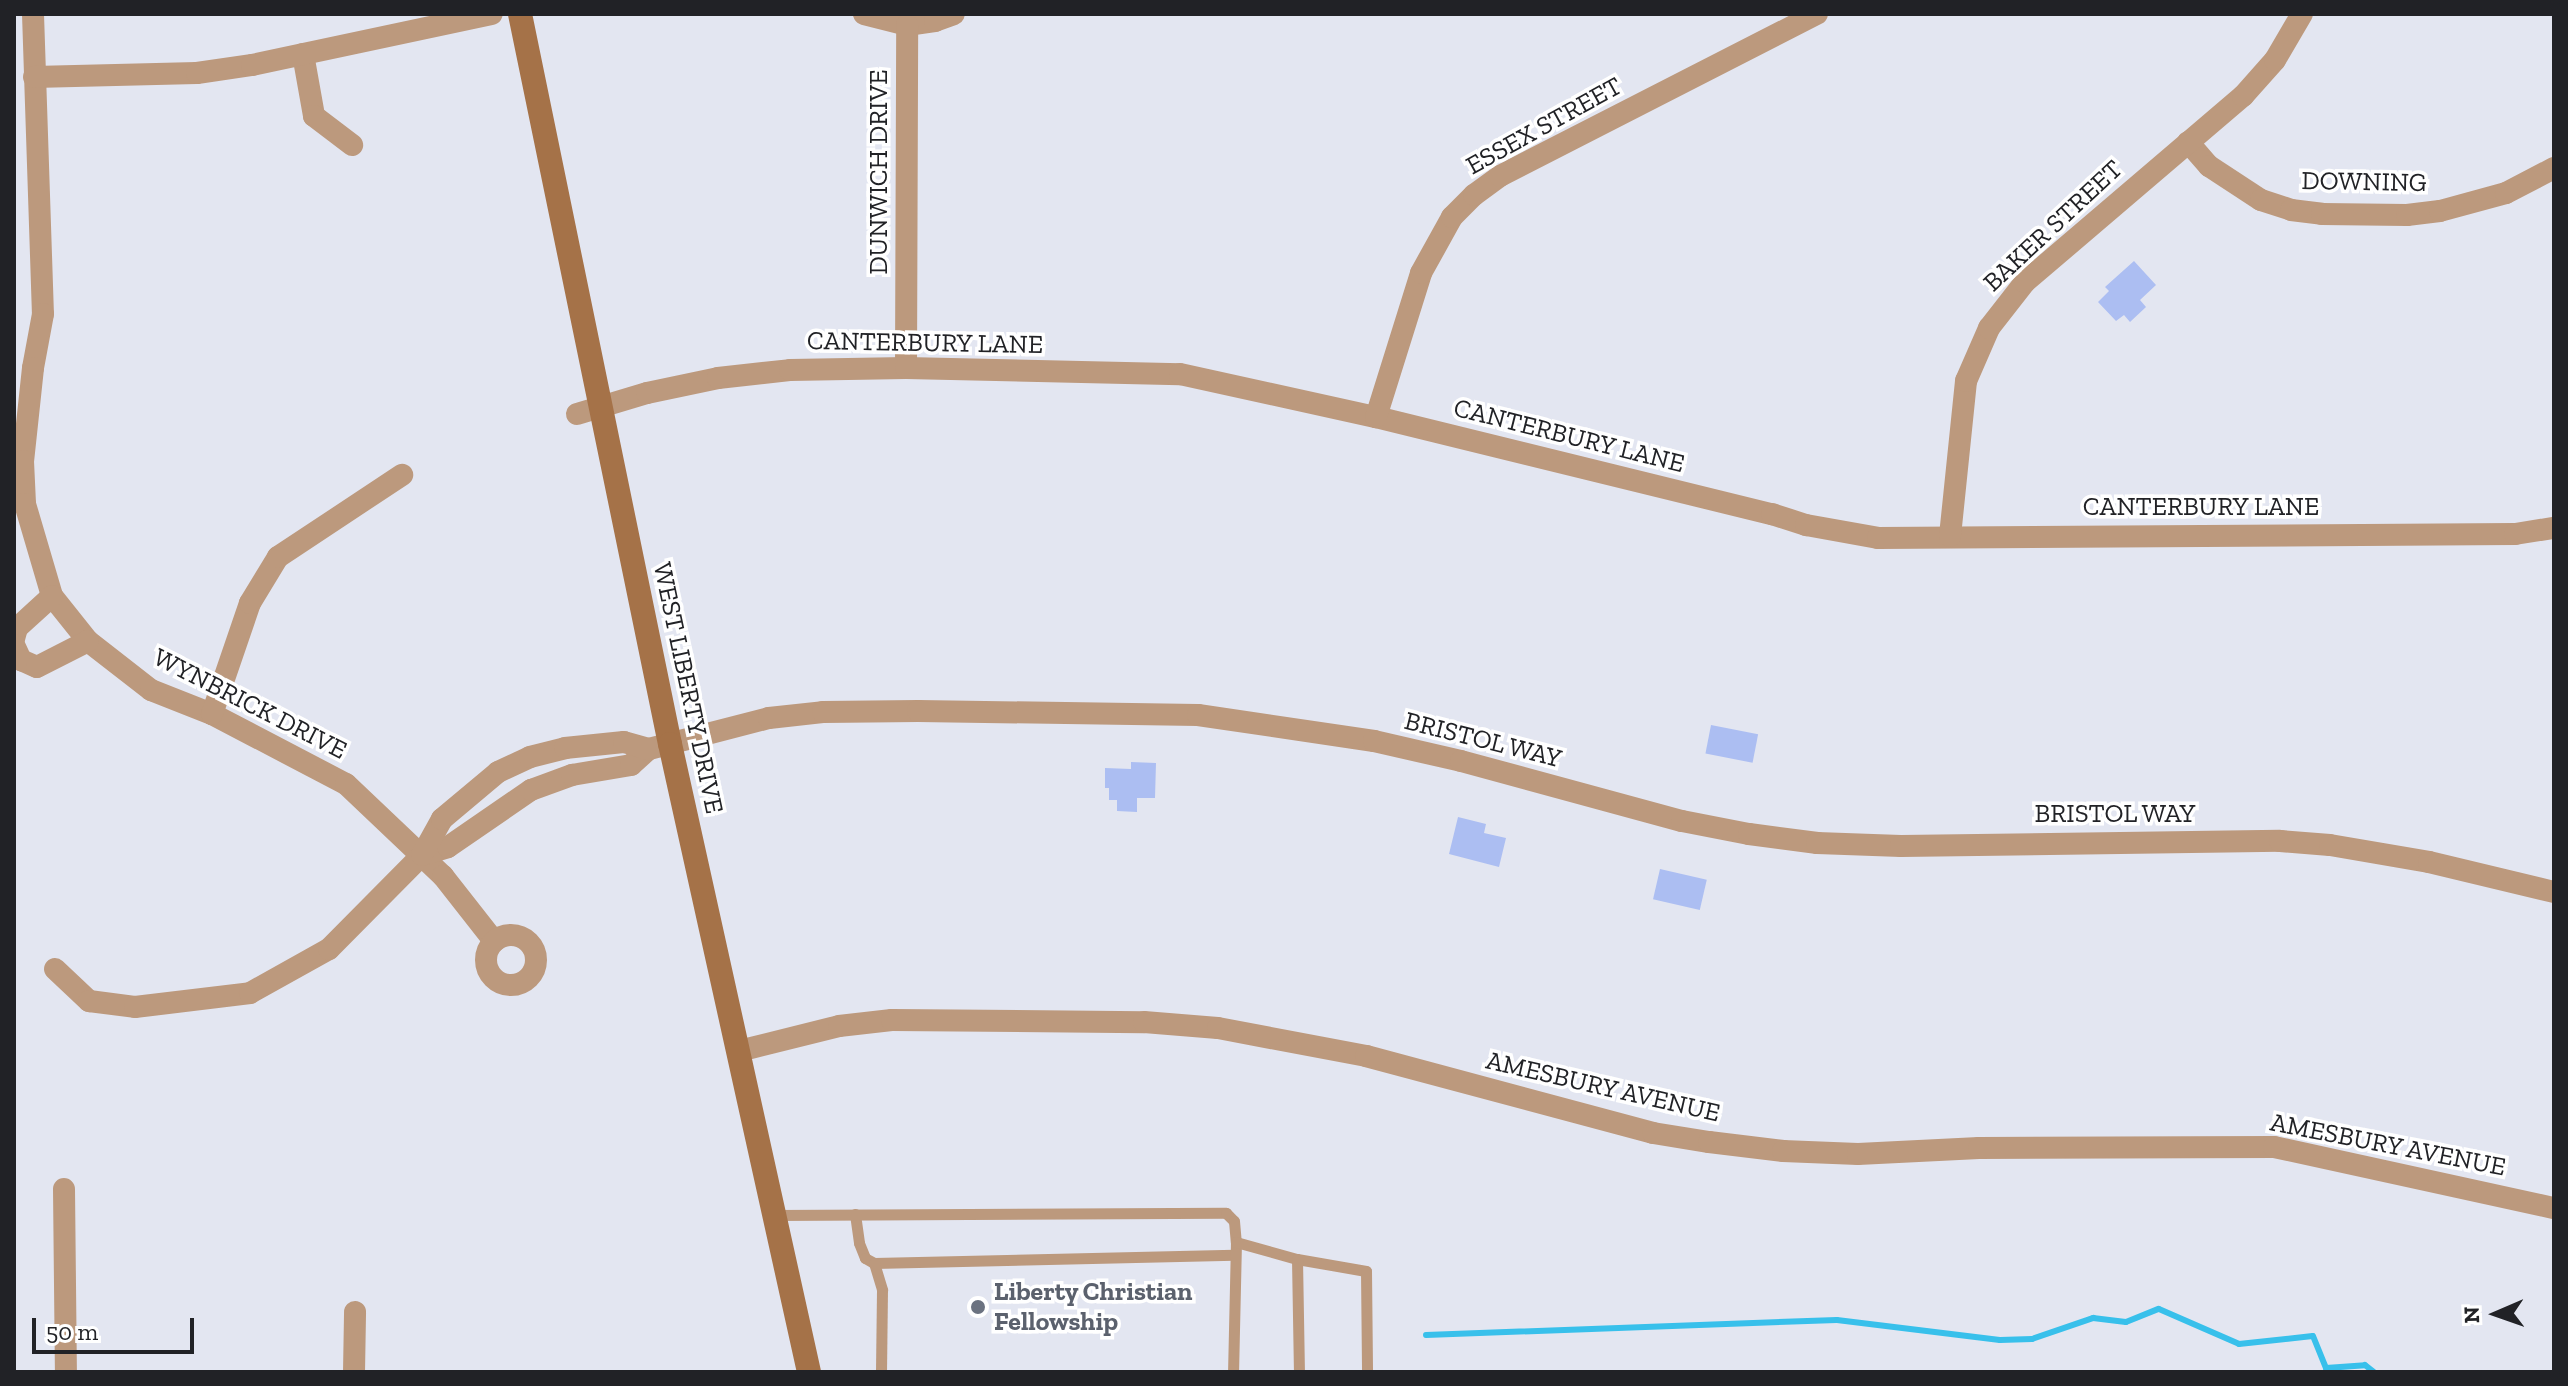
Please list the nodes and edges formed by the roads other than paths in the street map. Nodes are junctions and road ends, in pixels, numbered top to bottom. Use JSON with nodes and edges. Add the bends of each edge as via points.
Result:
{"nodes":[{"id":1,"x":33,"y":14,"type":"edge"},
{"id":2,"x":492,"y":14,"type":"edge"},
{"id":3,"x":520,"y":14,"type":"edge"},
{"id":4,"x":864,"y":14,"type":"edge"},
{"id":5,"x":954,"y":14,"type":"edge"},
{"id":6,"x":1817,"y":14,"type":"edge"},
{"id":7,"x":2302,"y":14,"type":"edge"},
{"id":8,"x":907,"y":25,"type":"junction"},
{"id":9,"x":303,"y":54,"type":"junction"},
{"id":10,"x":34,"y":77,"type":"junction"},
{"id":11,"x":2188,"y":142,"type":"junction"},
{"id":12,"x":352,"y":145,"type":"dead end"},
{"id":13,"x":2554,"y":168,"type":"edge"},
{"id":14,"x":906,"y":368,"type":"junction"},
{"id":15,"x":589,"y":410,"type":"junction"},
{"id":16,"x":1376,"y":417,"type":"junction"},
{"id":17,"x":402,"y":475,"type":"dead end"},
{"id":18,"x":2554,"y":528,"type":"edge"},
{"id":19,"x":1950,"y":536,"type":"junction"},
{"id":20,"x":52,"y":596,"type":"junction"},
{"id":21,"x":88,"y":641,"type":"junction"},
{"id":22,"x":14,"y":642,"type":"edge"},
{"id":23,"x":212,"y":714,"type":"junction"},
{"id":24,"x":659,"y":747,"type":"junction"},
{"id":25,"x":565,"y":748,"type":"junction"},
{"id":26,"x":517,"y":763,"type":"junction"},
{"id":27,"x":572,"y":775,"type":"junction"},
{"id":28,"x":531,"y":790,"type":"junction"},
{"id":29,"x":463,"y":800,"type":"junction"},
{"id":30,"x":480,"y":822,"type":"junction"},
{"id":31,"x":422,"y":855,"type":"junction"},
{"id":32,"x":2554,"y":892,"type":"edge"},
{"id":33,"x":494,"y":941,"type":"dead end"},
{"id":34,"x":55,"y":969,"type":"dead end"},
{"id":35,"x":739,"y":1051,"type":"junction"},
{"id":36,"x":64,"y":1189,"type":"dead end"},
{"id":37,"x":2554,"y":1208,"type":"edge"},
{"id":38,"x":855,"y":1214,"type":"junction"},
{"id":39,"x":775,"y":1215,"type":"junction"},
{"id":40,"x":1235,"y":1249,"type":"junction"},
{"id":41,"x":1297,"y":1259,"type":"junction"},
{"id":42,"x":874,"y":1263,"type":"junction"},
{"id":43,"x":355,"y":1312,"type":"dead end"},
{"id":44,"x":809,"y":1370,"type":"edge"},
{"id":45,"x":66,"y":1372,"type":"edge"},
{"id":46,"x":354,"y":1372,"type":"edge"},
{"id":47,"x":881,"y":1372,"type":"edge"},
{"id":48,"x":1233,"y":1372,"type":"edge"},
{"id":49,"x":1299,"y":1372,"type":"edge"},
{"id":50,"x":1367,"y":1372,"type":"edge"}],
"edges":[{"from":1,"to":10,"type":"street","name":"WYNBRICK DRIVE"},
{"from":2,"to":9,"type":"street"},
{"from":3,"to":15,"type":"main road","name":"WEST LIBERTY DRIVE"},
{"from":4,"to":8,"type":"street"},
{"from":5,"to":8,"type":"street"},
{"from":6,"to":16,"type":"street","name":"ESSEX STREET","via":[[1500,176],[1474,195],[1452,217],[1427,259]]},
{"from":7,"to":11,"type":"street","name":"BAKER STREET","via":[[2275,60],[2243,96]]},
{"from":8,"to":14,"type":"street","name":"DUNWICH DRIVE"},
{"from":9,"to":10,"type":"street","via":[[197,73]]},
{"from":9,"to":12,"type":"street","via":[[314,116]]},
{"from":10,"to":20,"type":"street","name":"WYNBRICK DRIVE","via":[[43,314],[23,461],[25,504]]},
{"from":11,"to":13,"type":"street","name":"DOWNING","via":[[2209,166],[2261,200],[2322,214],[2440,211],[2506,193]]},
{"from":11,"to":19,"type":"street","name":"BAKER STREET","via":[[2025,282],[1989,328],[1966,381]]},
{"from":14,"to":15,"type":"street","name":"CANTERBURY LANE","via":[[790,370],[718,378]]},
{"from":14,"to":16,"type":"street","name":"CANTERBURY LANE","via":[[1180,374]]},
{"from":15,"to":24,"type":"main road","name":"WEST LIBERTY DRIVE"},
{"from":16,"to":19,"type":"street","name":"CANTERBURY LANE","via":[[1841,534]]},
{"from":17,"to":23,"type":"street","via":[[278,557],[250,603]]},
{"from":18,"to":19,"type":"street","name":"CANTERBURY LANE","via":[[2515,534]]},
{"from":20,"to":21,"type":"street","name":"WYNBRICK DRIVE"},
{"from":20,"to":22,"type":"street","via":[[17,628]]},
{"from":21,"to":22,"type":"street","via":[[37,667],[21,660]]},
{"from":21,"to":23,"type":"street","name":"WYNBRICK DRIVE","via":[[151,690]]},
{"from":23,"to":31,"type":"street","name":"WYNBRICK DRIVE","via":[[346,784]]},
{"from":24,"to":25,"type":"street","via":[[624,742]]},
{"from":24,"to":27,"type":"street","name":"BRISTOL WAY","via":[[631,765]]},
{"from":24,"to":32,"type":"street","name":"BRISTOL WAY","via":[[769,718],[823,712],[1198,715],[1374,741],[1682,821],[1817,843],[2280,841],[2429,862]]},
{"from":24,"to":35,"type":"main road","name":"WEST LIBERTY DRIVE"},
{"from":25,"to":26,"type":"street"},
{"from":25,"to":27,"type":"lane"},
{"from":26,"to":28,"type":"lane"},
{"from":26,"to":29,"type":"street"},
{"from":27,"to":28,"type":"street","name":"BRISTOL WAY"},
{"from":28,"to":30,"type":"street","name":"BRISTOL WAY"},
{"from":29,"to":30,"type":"lane"},
{"from":29,"to":31,"type":"street","via":[[442,819]]},
{"from":30,"to":31,"type":"street","name":"BRISTOL WAY","via":[[448,847]]},
{"from":31,"to":33,"type":"street","name":"WYNBRICK DRIVE"},
{"from":31,"to":34,"type":"street","via":[[329,949],[250,993],[135,1007],[89,1001]]},
{"from":35,"to":37,"type":"street","name":"AMESBURY AVENUE","via":[[799,1034],[892,1020],[1144,1022],[1218,1028],[1366,1056],[1653,1133],[1709,1142],[1858,1154],[2274,1147]]},
{"from":35,"to":39,"type":"main road","name":"WEST LIBERTY DRIVE"},
{"from":36,"to":45,"type":"street"},
{"from":38,"to":39,"type":"lane"},
{"from":38,"to":40,"type":"lane","via":[[1226,1213],[1234,1221]]},
{"from":38,"to":42,"type":"lane","via":[[862,1251]]},
{"from":39,"to":44,"type":"main road","name":"WEST LIBERTY DRIVE"},
{"from":40,"to":41,"type":"lane"},
{"from":40,"to":42,"type":"lane"},
{"from":40,"to":48,"type":"lane"},
{"from":41,"to":49,"type":"lane"},
{"from":41,"to":50,"type":"lane","via":[[1366,1271]]},
{"from":42,"to":47,"type":"lane","via":[[882,1290]]},
{"from":43,"to":46,"type":"street"}]}
